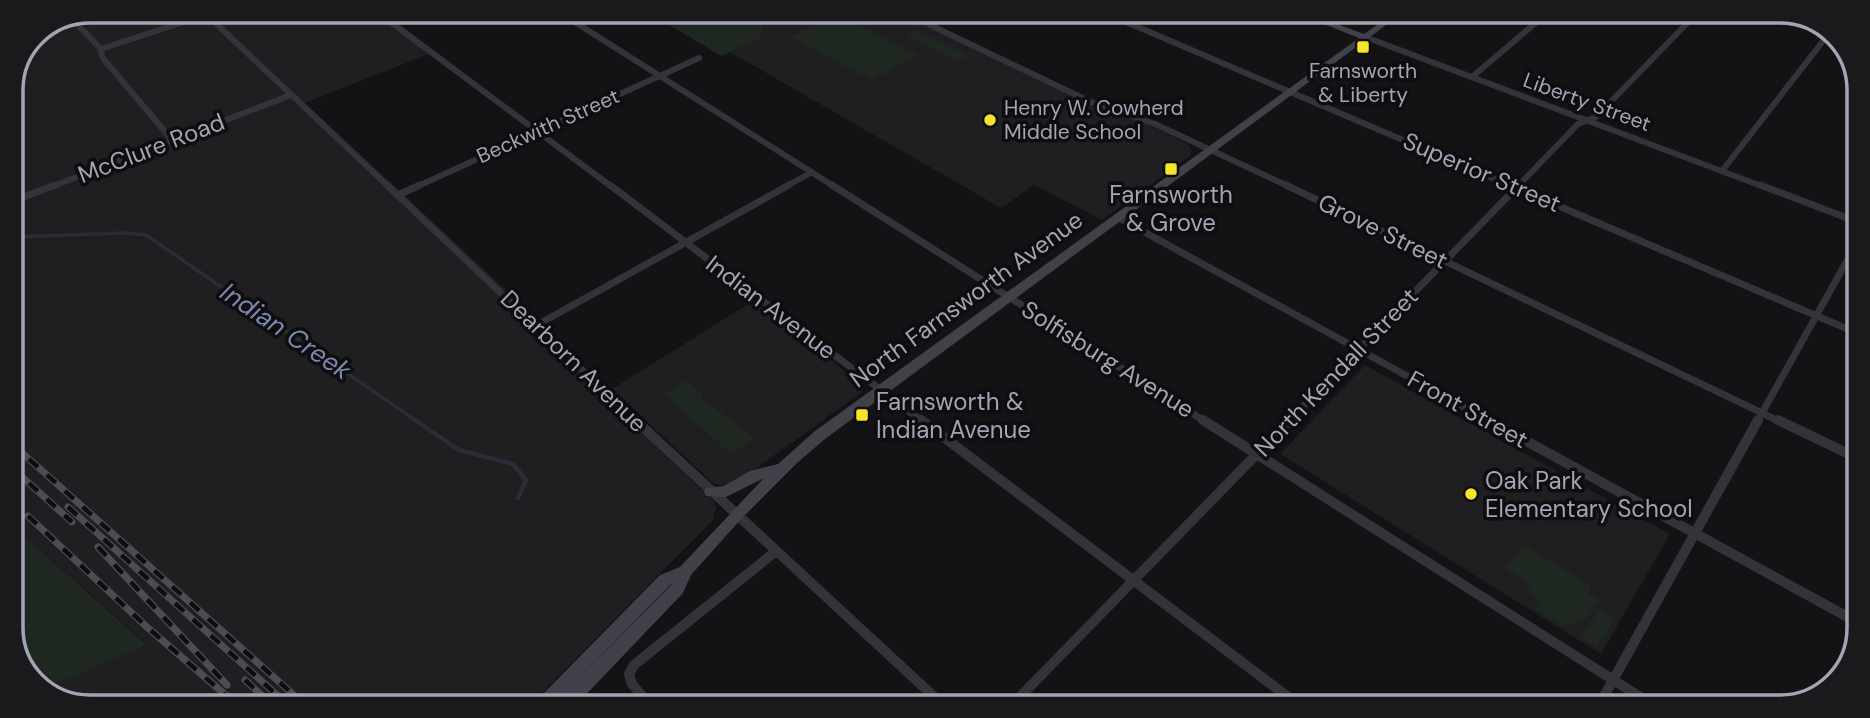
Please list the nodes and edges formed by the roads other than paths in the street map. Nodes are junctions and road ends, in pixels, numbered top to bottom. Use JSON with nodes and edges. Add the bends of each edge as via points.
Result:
{"nodes":[{"id":1,"x":179,"y":23,"type":"edge"},
{"id":2,"x":215,"y":23,"type":"edge"},
{"id":3,"x":392,"y":23,"type":"edge"},
{"id":4,"x":577,"y":23,"type":"edge"},
{"id":5,"x":926,"y":23,"type":"edge"},
{"id":6,"x":1129,"y":23,"type":"edge"},
{"id":7,"x":1327,"y":23,"type":"edge"},
{"id":8,"x":1384,"y":23,"type":"edge"},
{"id":9,"x":1536,"y":23,"type":"edge"},
{"id":10,"x":1687,"y":23,"type":"edge"},
{"id":11,"x":77,"y":24,"type":"edge"},
{"id":12,"x":1365,"y":37,"type":"junction"},
{"id":13,"x":1824,"y":39,"type":"edge"},
{"id":14,"x":101,"y":49,"type":"junction"},
{"id":15,"x":699,"y":58,"type":"dead end"},
{"id":16,"x":660,"y":75,"type":"junction"},
{"id":17,"x":1472,"y":78,"type":"junction"},
{"id":18,"x":1291,"y":91,"type":"junction"},
{"id":19,"x":291,"y":95,"type":"junction"},
{"id":20,"x":1588,"y":121,"type":"junction"},
{"id":21,"x":538,"y":131,"type":"junction"},
{"id":22,"x":172,"y":140,"type":"junction"},
{"id":23,"x":1211,"y":149,"type":"junction"},
{"id":24,"x":1722,"y":171,"type":"junction"},
{"id":25,"x":812,"y":172,"type":"junction"},
{"id":26,"x":1516,"y":187,"type":"junction"},
{"id":27,"x":398,"y":195,"type":"junction"},
{"id":28,"x":23,"y":197,"type":"edge"},
{"id":29,"x":1117,"y":217,"type":"junction"},
{"id":30,"x":1847,"y":218,"type":"edge"},
{"id":31,"x":686,"y":242,"type":"junction"},
{"id":32,"x":1444,"y":260,"type":"junction"},
{"id":33,"x":1847,"y":260,"type":"edge"},
{"id":34,"x":1008,"y":296,"type":"junction"},
{"id":35,"x":1816,"y":315,"type":"junction"},
{"id":36,"x":537,"y":325,"type":"junction"},
{"id":37,"x":1847,"y":329,"type":"edge"},
{"id":38,"x":1357,"y":349,"type":"junction"},
{"id":39,"x":879,"y":390,"type":"junction"},
{"id":40,"x":1761,"y":412,"type":"junction"},
{"id":41,"x":1257,"y":453,"type":"junction"},
{"id":42,"x":1847,"y":453,"type":"edge"},
{"id":43,"x":782,"y":469,"type":"junction"},
{"id":44,"x":711,"y":492,"type":"junction"},
{"id":45,"x":736,"y":515,"type":"junction"},
{"id":46,"x":1695,"y":533,"type":"junction"},
{"id":47,"x":775,"y":552,"type":"junction"},
{"id":48,"x":1133,"y":581,"type":"junction"},
{"id":49,"x":1847,"y":617,"type":"edge"},
{"id":50,"x":637,"y":620,"type":"junction"},
{"id":51,"x":1613,"y":680,"type":"junction"},
{"id":52,"x":554,"y":695,"type":"edge"},
{"id":53,"x":574,"y":695,"type":"edge"},
{"id":54,"x":641,"y":695,"type":"edge"},
{"id":55,"x":932,"y":695,"type":"edge"},
{"id":56,"x":1022,"y":695,"type":"edge"},
{"id":57,"x":1285,"y":695,"type":"edge"},
{"id":58,"x":1605,"y":695,"type":"edge"},
{"id":59,"x":1637,"y":695,"type":"edge"}],
"edges":[{"from":1,"to":14,"type":"street"},
{"from":2,"to":19,"type":"street","name":"Dearborn Avenue"},
{"from":3,"to":21,"type":"street","name":"Indian Avenue"},
{"from":4,"to":16,"type":"street","name":"Solfisburg Avenue"},
{"from":5,"to":23,"type":"street","name":"Grove Street","via":[[1091,102]]},
{"from":6,"to":18,"type":"street","name":"Superior Street"},
{"from":7,"to":12,"type":"main road","name":"Liberty Street"},
{"from":8,"to":12,"type":"main road","name":"North Farnsworth Avenue"},
{"from":9,"to":17,"type":"street"},
{"from":10,"to":20,"type":"street","name":"North Kendall Street"},
{"from":11,"to":14,"type":"street"},
{"from":12,"to":17,"type":"street","name":"Liberty Street"},
{"from":12,"to":18,"type":"main road","name":"North Farnsworth Avenue"},
{"from":13,"to":24,"type":"street"},
{"from":14,"to":22,"type":"street","via":[[102,57]]},
{"from":15,"to":16,"type":"street","name":"Beckwith Street"},
{"from":16,"to":21,"type":"street","name":"Beckwith Street"},
{"from":16,"to":25,"type":"street","name":"Solfisburg Avenue"},
{"from":17,"to":20,"type":"street","name":"Liberty Street"},
{"from":18,"to":23,"type":"main road","name":"North Farnsworth Avenue"},
{"from":18,"to":26,"type":"street","name":"Superior Street"},
{"from":19,"to":22,"type":"street","name":"McClure Road"},
{"from":19,"to":27,"type":"street","name":"Dearborn Avenue"},
{"from":20,"to":24,"type":"street","name":"Liberty Street"},
{"from":20,"to":26,"type":"street","name":"North Kendall Street","via":[[1578,124]]},
{"from":21,"to":27,"type":"street","name":"Beckwith Street"},
{"from":21,"to":31,"type":"street","name":"Indian Avenue"},
{"from":22,"to":28,"type":"street","name":"McClure Road"},
{"from":23,"to":29,"type":"main road","name":"North Farnsworth Avenue"},
{"from":23,"to":32,"type":"street","name":"Grove Street"},
{"from":24,"to":30,"type":"street","name":"Liberty Street"},
{"from":25,"to":31,"type":"street"},
{"from":25,"to":34,"type":"street","name":"Solfisburg Avenue"},
{"from":26,"to":32,"type":"street","name":"North Kendall Street"},
{"from":26,"to":35,"type":"street","name":"Superior Street"},
{"from":27,"to":36,"type":"street","name":"Dearborn Avenue"},
{"from":29,"to":34,"type":"main road","name":"North Farnsworth Avenue"},
{"from":29,"to":38,"type":"street","name":"Front Street"},
{"from":31,"to":36,"type":"street"},
{"from":31,"to":39,"type":"street","name":"Indian Avenue"},
{"from":32,"to":38,"type":"street","name":"North Kendall Street"},
{"from":32,"to":40,"type":"street","name":"Grove Street"},
{"from":33,"to":35,"type":"street"},
{"from":34,"to":39,"type":"main road","name":"North Farnsworth Avenue"},
{"from":34,"to":41,"type":"street","name":"Solfisburg Avenue"},
{"from":35,"to":37,"type":"street","name":"Superior Street"},
{"from":35,"to":40,"type":"street"},
{"from":36,"to":44,"type":"street","name":"Dearborn Avenue"},
{"from":38,"to":41,"type":"street","name":"North Kendall Street"},
{"from":38,"to":46,"type":"street","name":"Front Street"},
{"from":39,"to":43,"type":"main road","name":"North Farnsworth Avenue"},
{"from":39,"to":48,"type":"street","name":"Indian Avenue"},
{"from":40,"to":42,"type":"street","name":"Grove Street"},
{"from":40,"to":46,"type":"street"},
{"from":41,"to":48,"type":"street","name":"North Kendall Street"},
{"from":41,"to":51,"type":"street","name":"Solfisburg Avenue"},
{"from":43,"to":44,"type":"main road","via":[[755,475],[726,491]]},
{"from":43,"to":45,"type":"main road","name":"North Farnsworth Avenue"},
{"from":44,"to":45,"type":"street","name":"Dearborn Avenue"},
{"from":45,"to":47,"type":"street","name":"Dearborn Avenue"},
{"from":45,"to":50,"type":"main road","name":"North Farnsworth Avenue","via":[[685,571],[678,589]]},
{"from":46,"to":49,"type":"street","name":"Front Street"},
{"from":46,"to":51,"type":"street"},
{"from":47,"to":54,"type":"street","via":[[634,665],[629,674]]},
{"from":47,"to":55,"type":"street","name":"Dearborn Avenue"},
{"from":48,"to":56,"type":"street","name":"North Kendall Street"},
{"from":48,"to":57,"type":"street","name":"Indian Avenue"},
{"from":50,"to":52,"type":"main road","name":"North Farnsworth Avenue"},
{"from":50,"to":53,"type":"main road","name":"North Farnsworth Avenue"},
{"from":51,"to":58,"type":"street"},
{"from":51,"to":59,"type":"street","name":"Solfisburg Avenue"}]}
